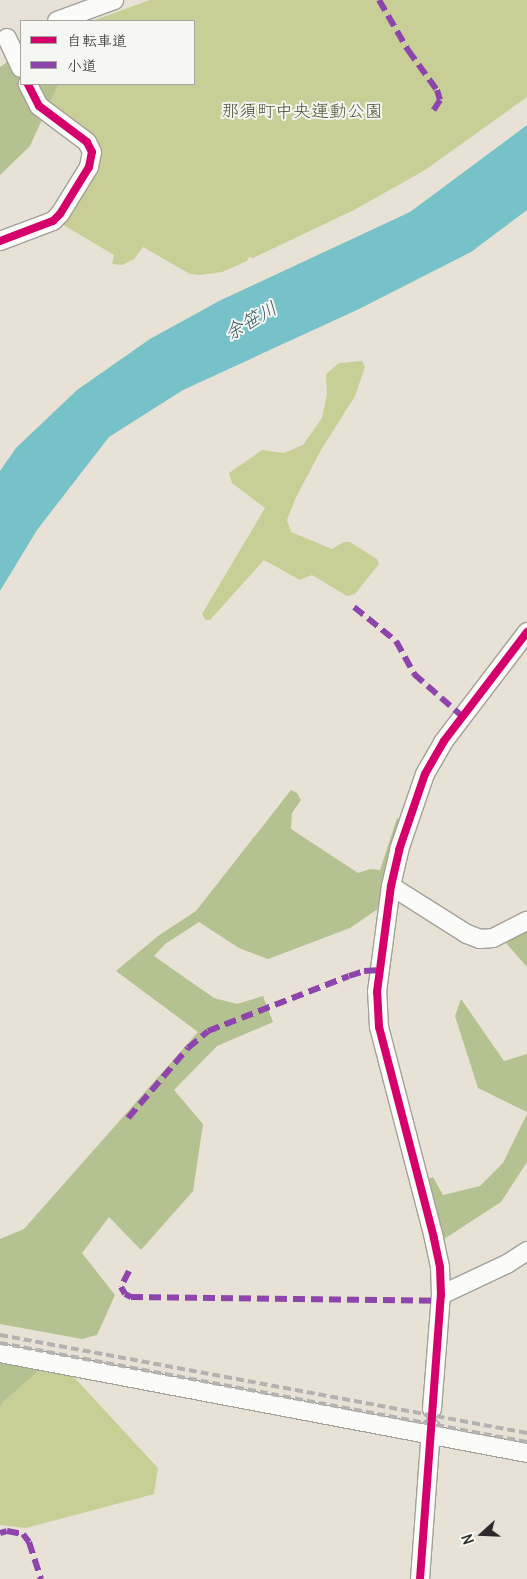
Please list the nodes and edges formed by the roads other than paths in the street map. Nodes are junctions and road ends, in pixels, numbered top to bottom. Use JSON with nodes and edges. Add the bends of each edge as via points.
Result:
{"nodes":[{"id":1,"x":114,"y":0,"type":"edge"},
{"id":2,"x":77,"y":7,"type":"edge"},
{"id":3,"x":58,"y":20,"type":"edge"},
{"id":4,"x":9,"y":37,"type":"edge"},
{"id":5,"x":20,"y":65,"type":"edge"},
{"id":6,"x":28,"y":85,"type":"edge"},
{"id":7,"x":0,"y":241,"type":"edge"},
{"id":8,"x":527,"y":632,"type":"edge"},
{"id":9,"x":391,"y":886,"type":"junction"},
{"id":10,"x":527,"y":921,"type":"edge"},
{"id":11,"x":527,"y":1251,"type":"edge"},
{"id":12,"x":441,"y":1294,"type":"junction"},
{"id":13,"x":0,"y":1353,"type":"edge"},
{"id":14,"x":432,"y":1409,"type":"dead end"},
{"id":15,"x":430,"y":1431,"type":"junction"},
{"id":16,"x":527,"y":1453,"type":"edge"},
{"id":17,"x":420,"y":1579,"type":"edge"}],
"edges":[{"from":1,"to":2,"type":"street"},
{"from":2,"to":3,"type":"street"},
{"from":4,"to":5,"type":"street"},
{"from":6,"to":7,"type":"street","via":[[39,106],[87,142],[92,152],[89,167],[53,221]]},
{"from":8,"to":9,"type":"street","via":[[444,741],[425,774],[409,813]]},
{"from":9,"to":10,"type":"street","via":[[480,939],[493,938]]},
{"from":9,"to":12,"type":"street","via":[[377,992],[378,1020],[434,1238]]},
{"from":11,"to":12,"type":"street","via":[[507,1264]]},
{"from":12,"to":14,"type":"street"},
{"from":13,"to":15,"type":"street"},
{"from":15,"to":16,"type":"street"},
{"from":15,"to":17,"type":"street"}]}
